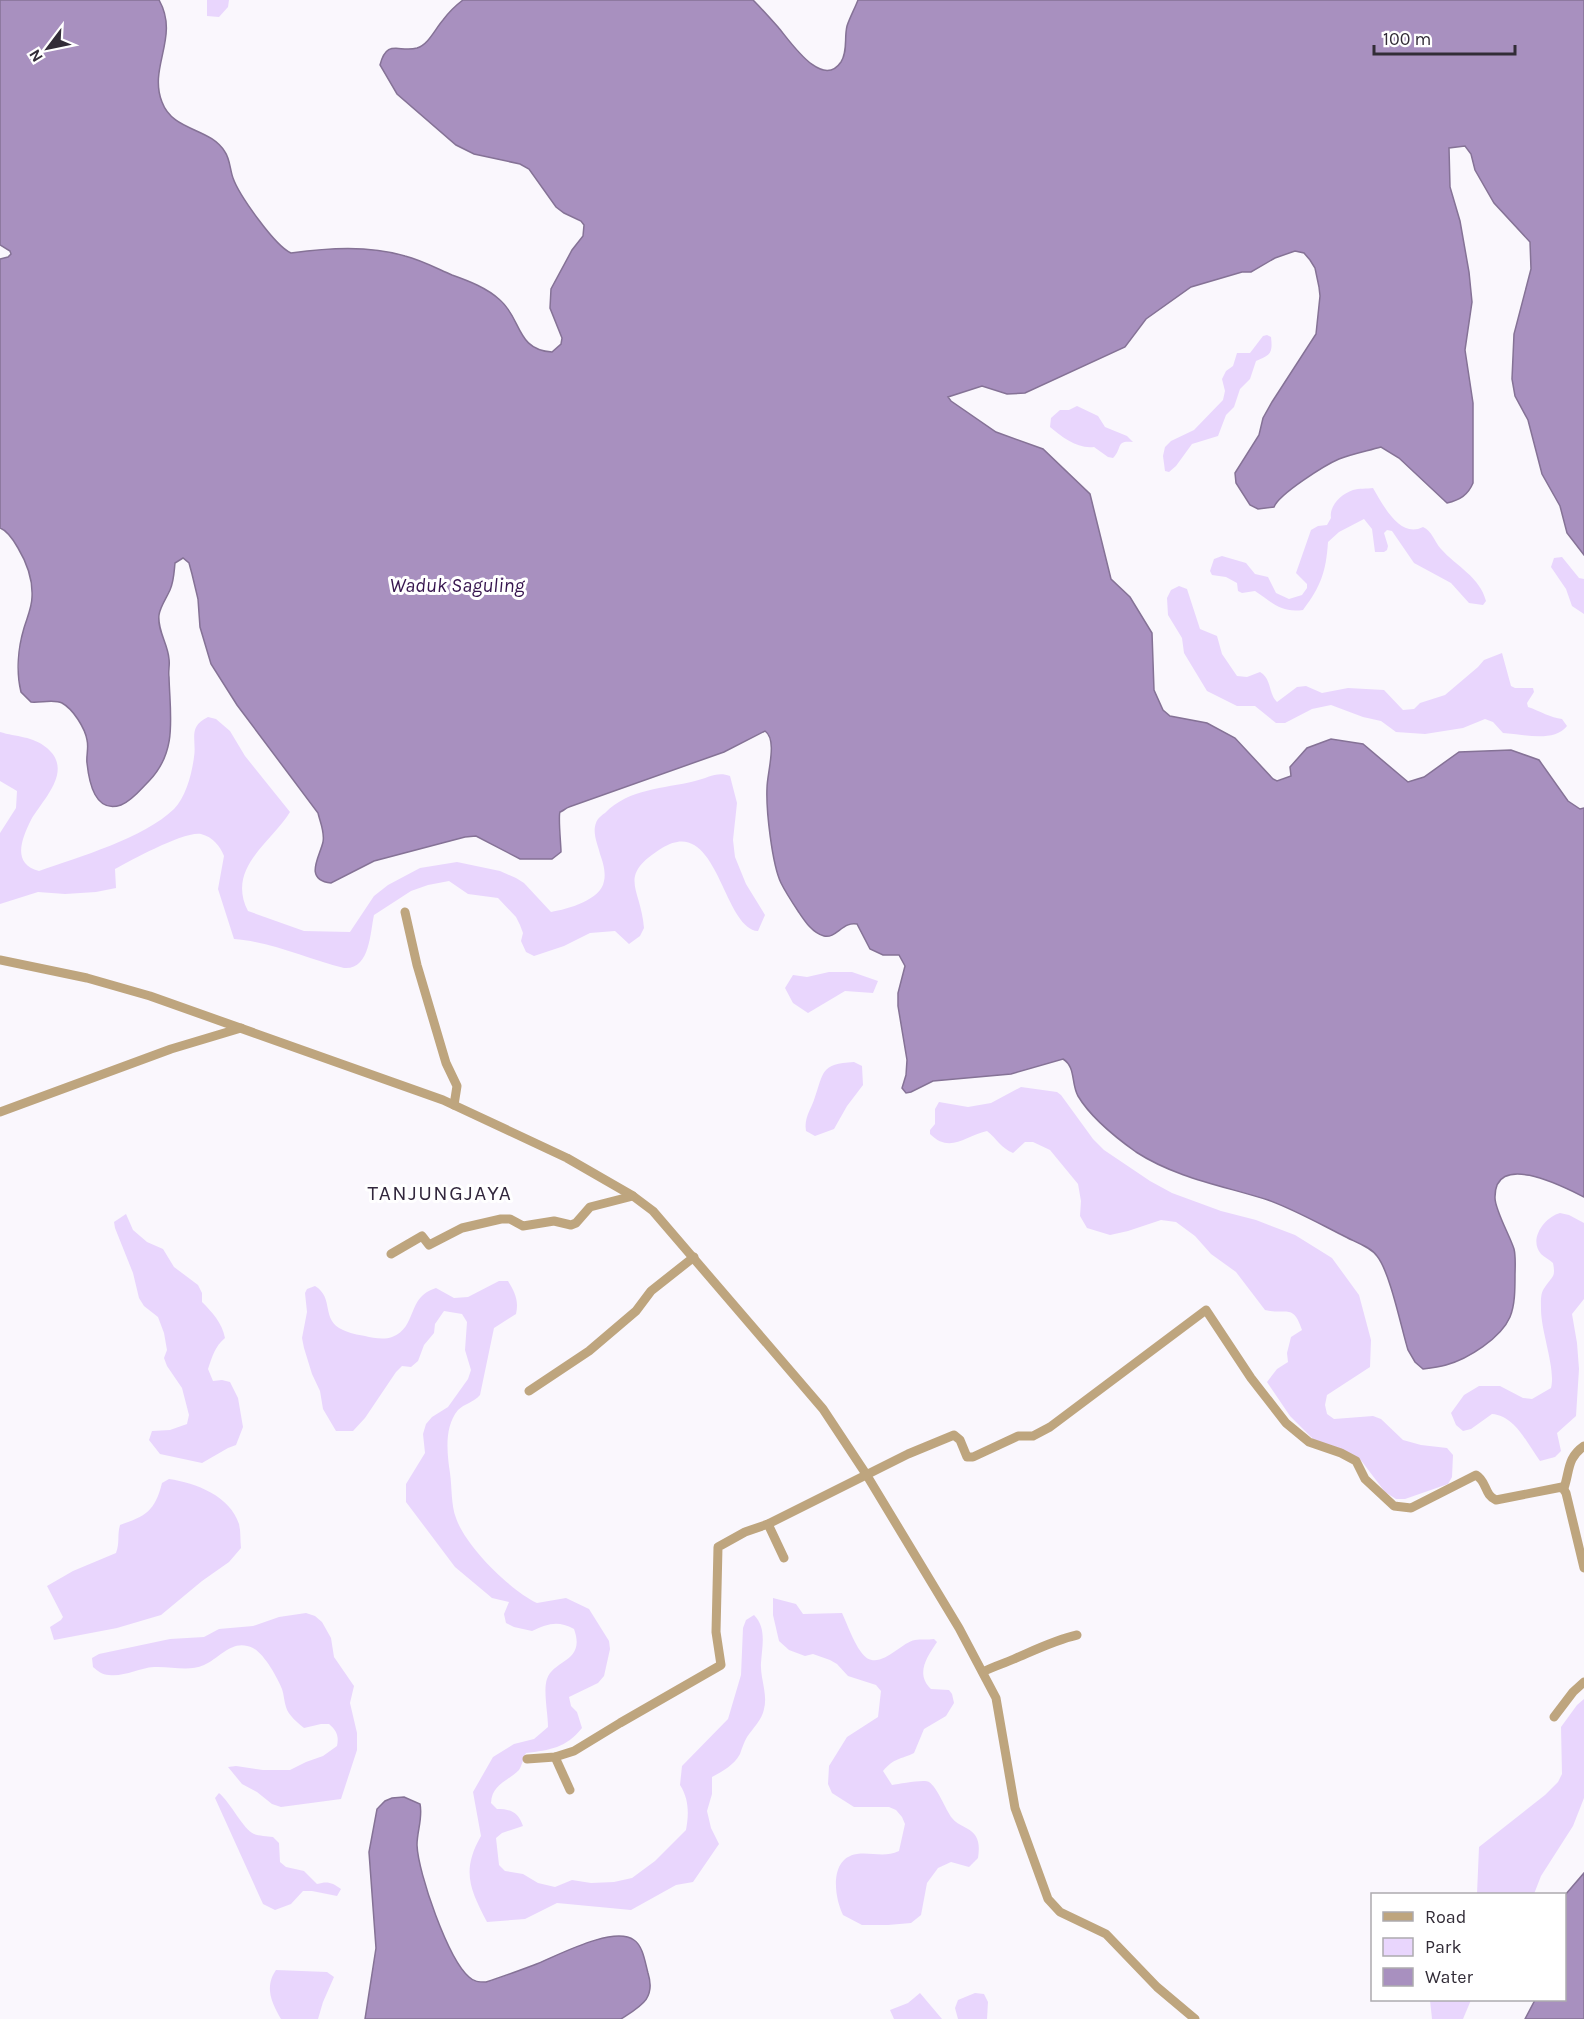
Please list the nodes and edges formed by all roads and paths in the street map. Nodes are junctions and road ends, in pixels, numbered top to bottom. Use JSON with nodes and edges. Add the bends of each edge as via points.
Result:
{"nodes":[{"id":1,"x":405,"y":912,"type":"dead end"},
{"id":2,"x":0,"y":960,"type":"edge"},
{"id":3,"x":241,"y":1028,"type":"junction"},
{"id":4,"x":454,"y":1105,"type":"junction"},
{"id":5,"x":0,"y":1112,"type":"edge"},
{"id":6,"x":633,"y":1196,"type":"junction"},
{"id":7,"x":391,"y":1254,"type":"dead end"},
{"id":8,"x":694,"y":1257,"type":"junction"},
{"id":9,"x":529,"y":1391,"type":"dead end"},
{"id":10,"x":1584,"y":1446,"type":"edge"},
{"id":11,"x":866,"y":1474,"type":"junction"},
{"id":12,"x":1564,"y":1488,"type":"junction"},
{"id":13,"x":768,"y":1524,"type":"junction"},
{"id":14,"x":784,"y":1558,"type":"dead end"},
{"id":15,"x":1584,"y":1568,"type":"edge"},
{"id":16,"x":1077,"y":1635,"type":"dead end"},
{"id":17,"x":983,"y":1672,"type":"junction"},
{"id":18,"x":1584,"y":1682,"type":"edge"},
{"id":19,"x":1554,"y":1717,"type":"dead end"},
{"id":20,"x":555,"y":1757,"type":"junction"},
{"id":21,"x":527,"y":1759,"type":"dead end"},
{"id":22,"x":570,"y":1790,"type":"dead end"},
{"id":23,"x":1195,"y":2019,"type":"edge"}],
"edges":[{"from":1,"to":4,"type":"street","via":[[417,965],[457,1086]]},
{"from":2,"to":3,"type":"street","via":[[87,978]]},
{"from":3,"to":4,"type":"street"},
{"from":3,"to":5,"type":"street","via":[[171,1049]]},
{"from":4,"to":6,"type":"street","via":[[567,1158]]},
{"from":6,"to":7,"type":"street","via":[[590,1207],[571,1225],[554,1221],[523,1226],[501,1219],[462,1228],[429,1245],[422,1236]]},
{"from":6,"to":8,"type":"street","via":[[653,1211]]},
{"from":8,"to":9,"type":"street","via":[[651,1291],[636,1311],[589,1351]]},
{"from":8,"to":11,"type":"street","via":[[823,1409]]},
{"from":10,"to":12,"type":"street","via":[[1572,1458]]},
{"from":11,"to":12,"type":"street","via":[[954,1435],[967,1457],[1018,1436],[1033,1436],[1206,1310],[1286,1423],[1309,1442],[1356,1461],[1365,1479],[1394,1506],[1411,1508],[1476,1475],[1496,1500]]},
{"from":11,"to":13,"type":"street"},
{"from":11,"to":17,"type":"street"},
{"from":12,"to":15,"type":"street"},
{"from":13,"to":14,"type":"street"},
{"from":13,"to":20,"type":"street","via":[[718,1547],[716,1632],[721,1665],[574,1751]]},
{"from":16,"to":17,"type":"street"},
{"from":17,"to":23,"type":"street","via":[[996,1698],[1015,1808],[1048,1899],[1060,1912],[1106,1934],[1157,1987]]},
{"from":18,"to":19,"type":"street"},
{"from":20,"to":21,"type":"street"},
{"from":20,"to":22,"type":"street"}]}
